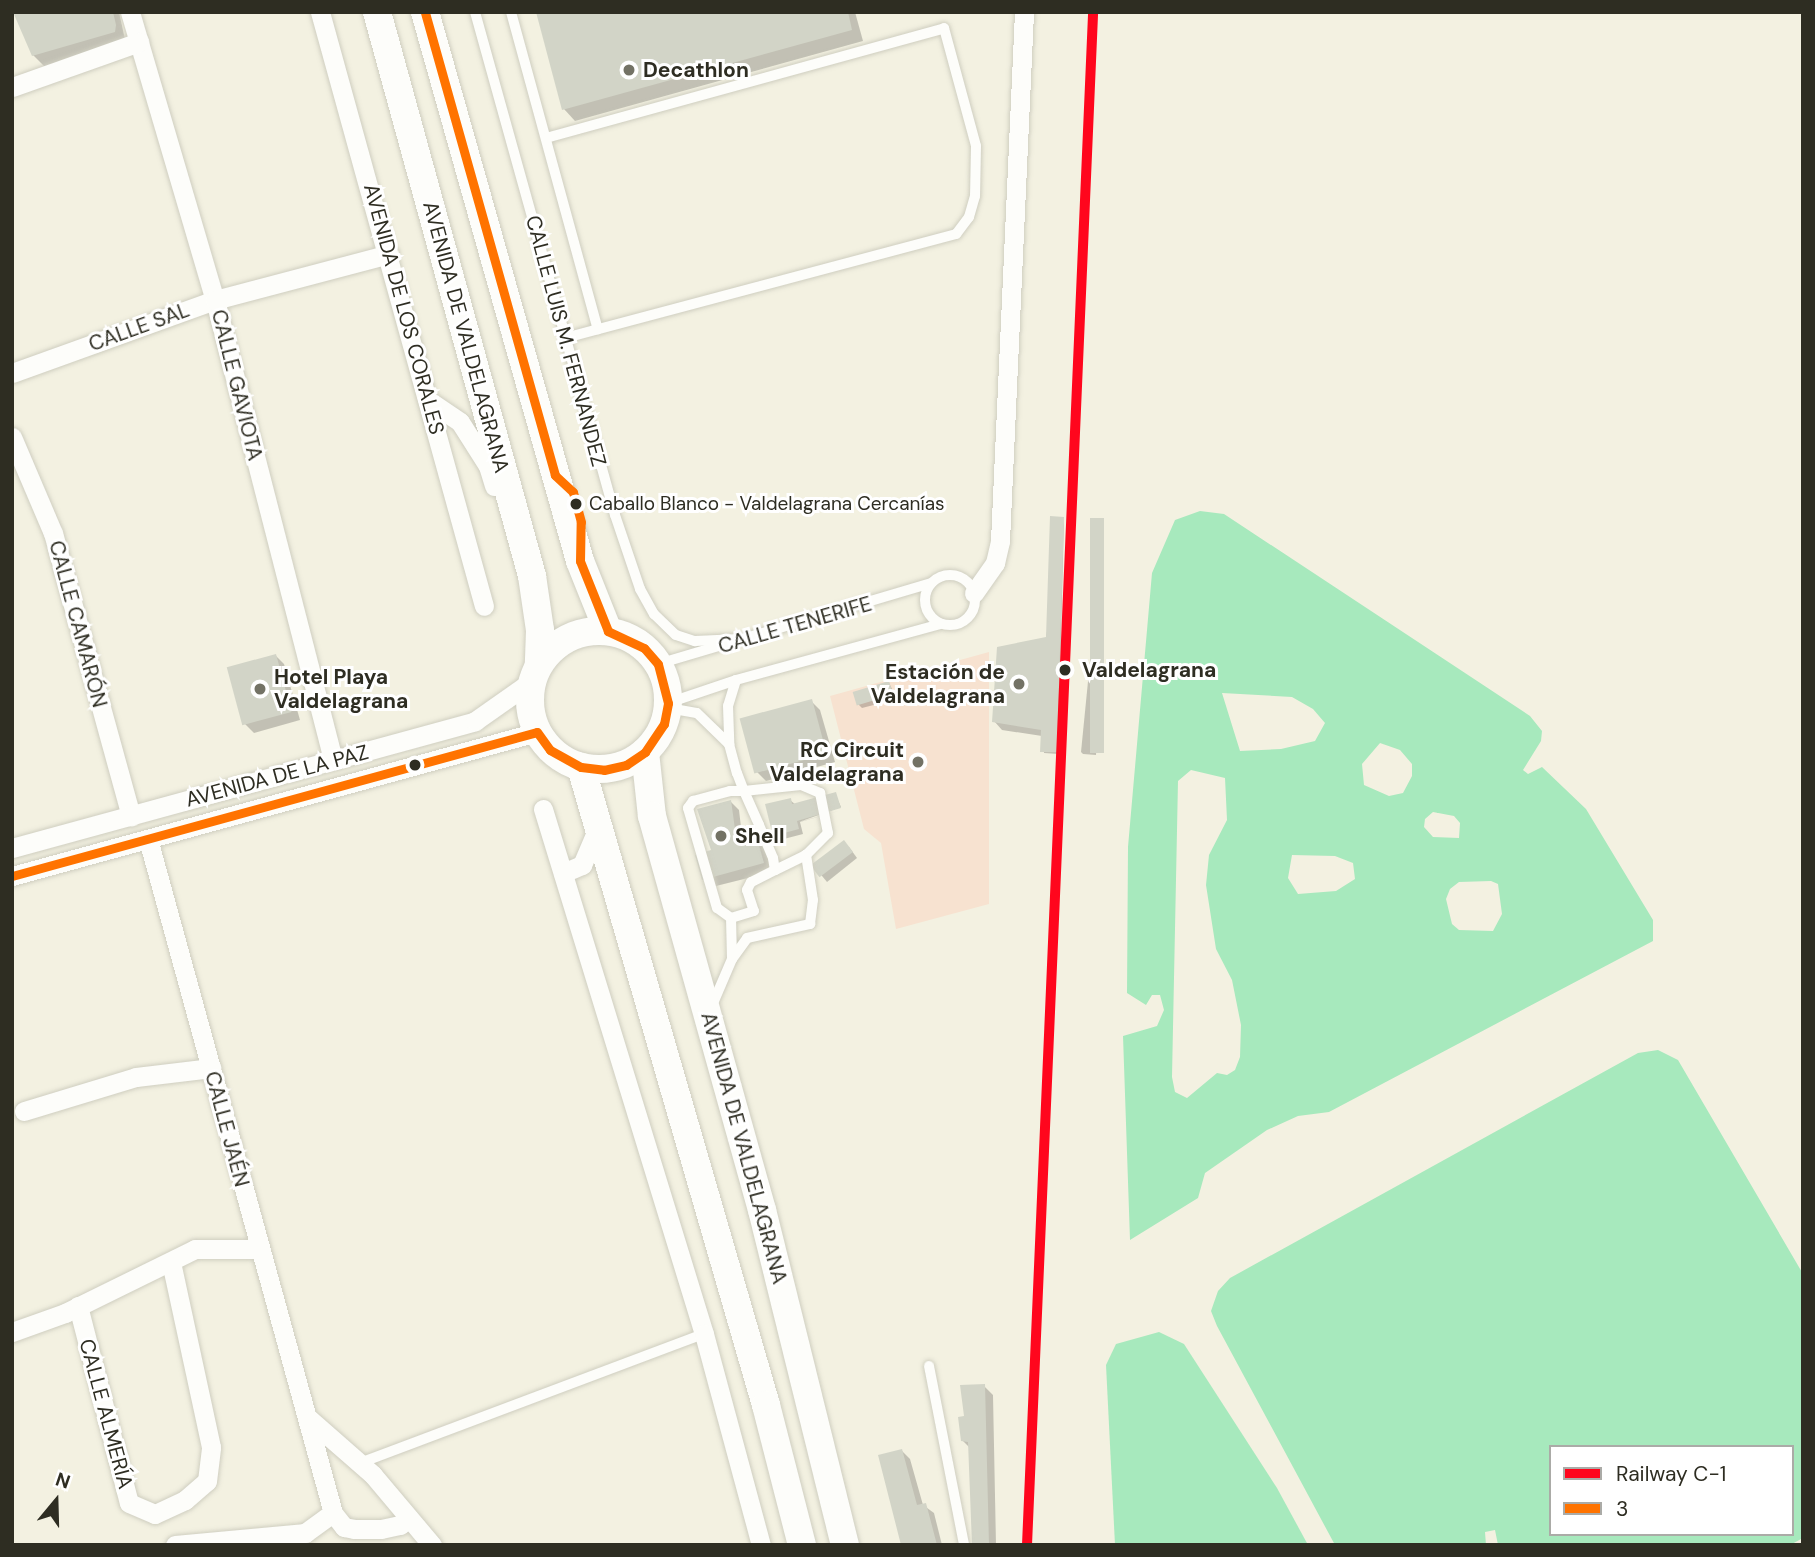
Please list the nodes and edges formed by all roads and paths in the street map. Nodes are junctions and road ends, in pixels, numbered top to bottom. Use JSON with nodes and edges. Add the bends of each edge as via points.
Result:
{"nodes":[{"id":1,"x":130,"y":12,"type":"edge"},
{"id":2,"x":320,"y":12,"type":"edge"},
{"id":3,"x":377,"y":12,"type":"edge"},
{"id":4,"x":425,"y":12,"type":"edge"},
{"id":5,"x":475,"y":12,"type":"edge"},
{"id":6,"x":511,"y":12,"type":"edge"},
{"id":7,"x":1024,"y":12,"type":"edge"},
{"id":8,"x":139,"y":42,"type":"junction"},
{"id":9,"x":12,"y":87,"type":"edge"},
{"id":10,"x":546,"y":138,"type":"junction"},
{"id":11,"x":389,"y":254,"type":"junction"},
{"id":12,"x":215,"y":300,"type":"junction"},
{"id":13,"x":598,"y":329,"type":"junction"},
{"id":14,"x":566,"y":338,"type":"junction"},
{"id":15,"x":12,"y":373,"type":"edge"},
{"id":16,"x":429,"y":401,"type":"junction"},
{"id":17,"x":12,"y":437,"type":"edge"},
{"id":18,"x":517,"y":532,"type":"junction"},
{"id":19,"x":931,"y":583,"type":"junction"},
{"id":20,"x":974,"y":593,"type":"junction"},
{"id":21,"x":484,"y":606,"type":"dead end"},
{"id":22,"x":941,"y":624,"type":"junction"},
{"id":23,"x":608,"y":631,"type":"junction"},
{"id":24,"x":740,"y":639,"type":"junction"},
{"id":25,"x":658,"y":664,"type":"junction"},
{"id":26,"x":536,"y":673,"type":"junction"},
{"id":27,"x":736,"y":680,"type":"junction"},
{"id":28,"x":668,"y":705,"type":"junction"},
{"id":29,"x":537,"y":732,"type":"junction"},
{"id":30,"x":729,"y":744,"type":"junction"},
{"id":31,"x":645,"y":752,"type":"junction"},
{"id":32,"x":333,"y":760,"type":"junction"},
{"id":33,"x":581,"y":767,"type":"junction"},
{"id":34,"x":744,"y":791,"type":"junction"},
{"id":35,"x":543,"y":809,"type":"dead end"},
{"id":36,"x":131,"y":816,"type":"junction"},
{"id":37,"x":597,"y":829,"type":"junction"},
{"id":38,"x":148,"y":839,"type":"junction"},
{"id":39,"x":12,"y":848,"type":"edge"},
{"id":40,"x":806,"y":855,"type":"junction"},
{"id":41,"x":775,"y":870,"type":"junction"},
{"id":42,"x":563,"y":873,"type":"junction"},
{"id":43,"x":12,"y":877,"type":"edge"},
{"id":44,"x":731,"y":918,"type":"junction"},
{"id":45,"x":732,"y":959,"type":"junction"},
{"id":46,"x":708,"y":1016,"type":"junction"},
{"id":47,"x":211,"y":1068,"type":"junction"},
{"id":48,"x":24,"y":1111,"type":"dead end"},
{"id":49,"x":260,"y":1249,"type":"junction"},
{"id":50,"x":171,"y":1262,"type":"junction"},
{"id":51,"x":78,"y":1307,"type":"junction"},
{"id":52,"x":12,"y":1332,"type":"edge"},
{"id":53,"x":704,"y":1334,"type":"junction"},
{"id":54,"x":929,"y":1366,"type":"dead end"},
{"id":55,"x":308,"y":1418,"type":"junction"},
{"id":56,"x":366,"y":1469,"type":"junction"},
{"id":57,"x":333,"y":1513,"type":"junction"},
{"id":58,"x":408,"y":1518,"type":"junction"},
{"id":59,"x":275,"y":1541,"type":"edge"},
{"id":60,"x":175,"y":1545,"type":"edge"},
{"id":61,"x":432,"y":1545,"type":"edge"},
{"id":62,"x":761,"y":1545,"type":"edge"},
{"id":63,"x":802,"y":1545,"type":"edge"},
{"id":64,"x":845,"y":1545,"type":"edge"},
{"id":65,"x":964,"y":1545,"type":"edge"}],
"edges":[{"from":1,"to":8,"type":"street","name":"CALLE GAVIOTA"},
{"from":2,"to":11,"type":"street","name":"AVENIDA DE LOS CORALES"},
{"from":3,"to":18,"type":"main road","name":"AVENIDA DE VALDELAGRANA"},
{"from":4,"to":23,"type":"main road","via":[[577,552]]},
{"from":5,"to":14,"type":"lane","name":"CALLE LUIS M. FERNANDEZ"},
{"from":6,"to":10,"type":"lane"},
{"from":7,"to":20,"type":"street","via":[[1000,541],[995,563]]},
{"from":8,"to":9,"type":"street"},
{"from":8,"to":12,"type":"street","name":"CALLE GAVIOTA"},
{"from":10,"to":13,"type":"lane"},
{"from":10,"to":13,"type":"lane","via":[[944,27],[976,146],[975,196],[969,217],[956,234]]},
{"from":11,"to":12,"type":"street","name":"CALLE SAL"},
{"from":11,"to":16,"type":"street","name":"AVENIDA DE LOS CORALES"},
{"from":12,"to":15,"type":"street","name":"CALLE SAL"},
{"from":12,"to":32,"type":"street","name":"CALLE GAVIOTA"},
{"from":13,"to":14,"type":"lane"},
{"from":14,"to":24,"type":"lane","name":"CALLE LUIS M. FERNANDEZ","via":[[614,515],[654,614],[676,635],[695,641]]},
{"from":16,"to":18,"type":"street","via":[[460,422],[488,466],[500,505]]},
{"from":16,"to":21,"type":"street","name":"AVENIDA DE LOS CORALES"},
{"from":17,"to":36,"type":"street","name":"CALLE CAMARÓN","via":[[54,533]]},
{"from":18,"to":26,"type":"main road","name":"AVENIDA DE VALDELAGRANA","via":[[532,576],[540,629]]},
{"from":19,"to":20,"type":"lane","via":[[952,575],[970,584]]},
{"from":19,"to":22,"type":"lane","via":[[925,606]]},
{"from":19,"to":24,"type":"lane","name":"CALLE TENERIFE"},
{"from":20,"to":22,"type":"lane","via":[[974,609],[965,621]]},
{"from":22,"to":27,"type":"lane","name":"CALLE TENERIFE"},
{"from":23,"to":25,"type":"main road","via":[[634,642]]},
{"from":23,"to":26,"type":"main road","via":[[568,638]]},
{"from":24,"to":25,"type":"lane","name":"CALLE TENERIFE"},
{"from":25,"to":28,"type":"main road"},
{"from":26,"to":29,"type":"main road","via":[[529,699]]},
{"from":26,"to":32,"type":"street","name":"AVENIDA DE LA PAZ","via":[[475,721]]},
{"from":27,"to":28,"type":"lane","name":"CALLE TENERIFE"},
{"from":27,"to":30,"type":"lane","via":[[728,706]]},
{"from":28,"to":30,"type":"lane","via":[[697,713]]},
{"from":28,"to":31,"type":"main road","via":[[664,724]]},
{"from":29,"to":33,"type":"main road","via":[[551,750]]},
{"from":29,"to":38,"type":"street","name":"AVENIDA DE LA PAZ"},
{"from":30,"to":34,"type":"lane"},
{"from":31,"to":33,"type":"main road","via":[[615,767]]},
{"from":31,"to":46,"type":"main road","name":"AVENIDA DE VALDELAGRANA","via":[[652,816]]},
{"from":32,"to":36,"type":"street","name":"AVENIDA DE LA PAZ"},
{"from":33,"to":37,"type":"main road"},
{"from":34,"to":40,"type":"lane","via":[[800,785],[820,793],[828,833]]},
{"from":34,"to":41,"type":"lane"},
{"from":34,"to":44,"type":"lane","via":[[693,801],[688,808],[717,908]]},
{"from":35,"to":42,"type":"street"},
{"from":36,"to":39,"type":"street","name":"AVENIDA DE LA PAZ"},
{"from":37,"to":42,"type":"street","via":[[582,865]]},
{"from":37,"to":63,"type":"main road","via":[[667,1059]]},
{"from":38,"to":43,"type":"street","name":"AVENIDA DE LA PAZ"},
{"from":38,"to":47,"type":"street","name":"CALLE JAÉN"},
{"from":40,"to":41,"type":"lane"},
{"from":40,"to":45,"type":"lane","via":[[813,901],[810,924],[747,938]]},
{"from":41,"to":44,"type":"lane","via":[[751,882],[747,890],[754,911]]},
{"from":42,"to":53,"type":"street"},
{"from":44,"to":45,"type":"lane"},
{"from":45,"to":46,"type":"lane"},
{"from":46,"to":64,"type":"main road","name":"AVENIDA DE VALDELAGRANA","via":[[814,1405]]},
{"from":47,"to":48,"type":"street","via":[[136,1077]]},
{"from":47,"to":49,"type":"street","name":"CALLE JAÉN"},
{"from":49,"to":50,"type":"street","via":[[195,1249]]},
{"from":49,"to":55,"type":"street","name":"CALLE JAÉN"},
{"from":50,"to":51,"type":"street"},
{"from":50,"to":51,"type":"street","name":"CALLE ALMERÍA","via":[[212,1447],[207,1481],[185,1500],[155,1514],[130,1503]]},
{"from":51,"to":52,"type":"street"},
{"from":53,"to":56,"type":"lane"},
{"from":53,"to":62,"type":"street"},
{"from":54,"to":65,"type":"lane"},
{"from":55,"to":56,"type":"street"},
{"from":55,"to":57,"type":"street","name":"CALLE JAÉN"},
{"from":56,"to":58,"type":"street"},
{"from":57,"to":58,"type":"street","via":[[344,1527],[354,1529],[382,1529]]},
{"from":57,"to":59,"type":"street","via":[[305,1533]]},
{"from":58,"to":61,"type":"street"},
{"from":59,"to":60,"type":"street"}]}
